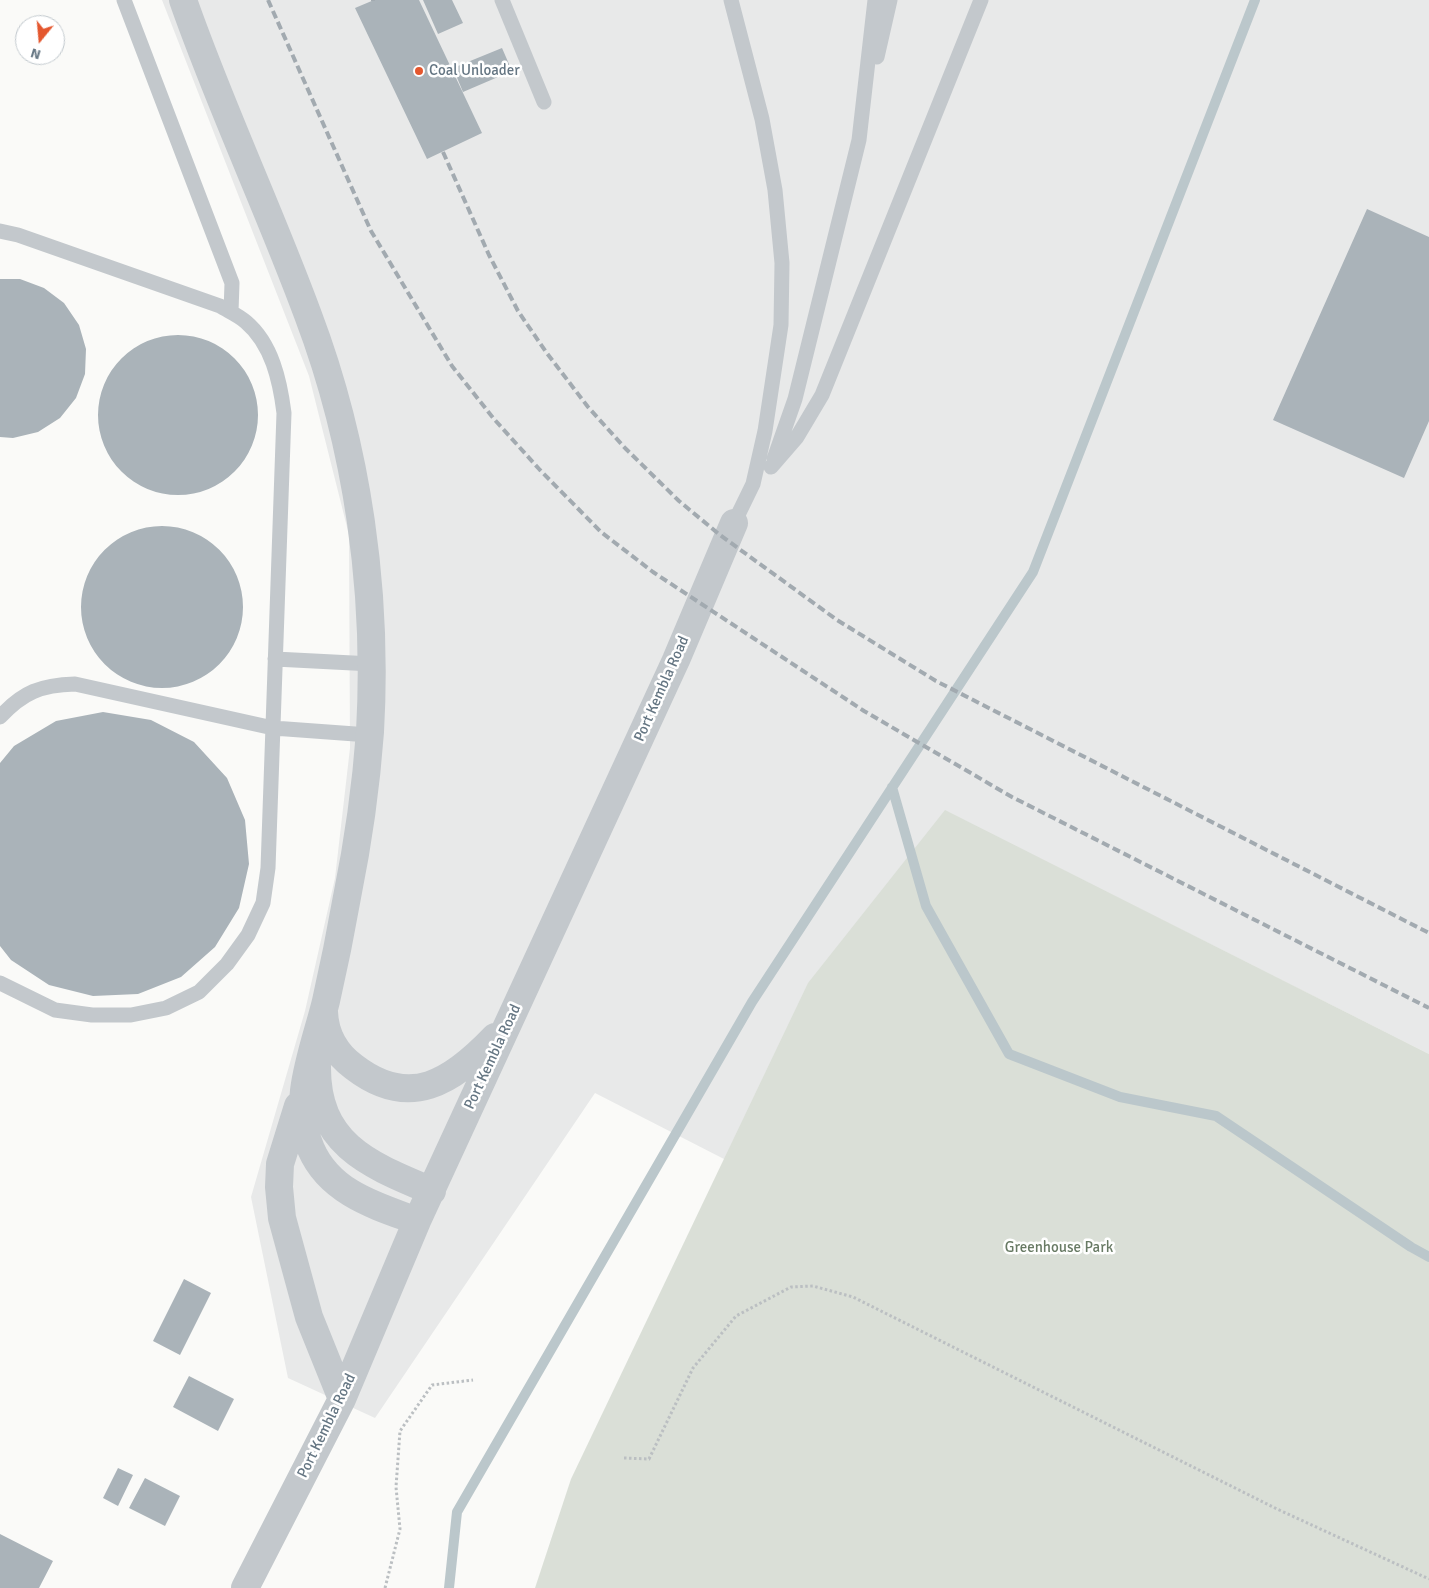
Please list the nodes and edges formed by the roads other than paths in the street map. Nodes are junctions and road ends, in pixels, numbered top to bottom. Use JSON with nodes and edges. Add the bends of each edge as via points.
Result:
{"nodes":[{"id":1,"x":124,"y":0,"type":"edge"},
{"id":2,"x":183,"y":0,"type":"edge"},
{"id":3,"x":502,"y":0,"type":"edge"},
{"id":4,"x":731,"y":0,"type":"edge"},
{"id":5,"x":875,"y":0,"type":"edge"},
{"id":6,"x":890,"y":0,"type":"edge"},
{"id":7,"x":981,"y":0,"type":"edge"},
{"id":8,"x":544,"y":102,"type":"dead end"},
{"id":9,"x":859,"y":140,"type":"junction"},
{"id":10,"x":0,"y":231,"type":"edge"},
{"id":11,"x":231,"y":312,"type":"junction"},
{"id":12,"x":771,"y":467,"type":"junction"},
{"id":13,"x":753,"y":484,"type":"junction"},
{"id":14,"x":734,"y":523,"type":"joint"},
{"id":15,"x":276,"y":659,"type":"junction"},
{"id":16,"x":372,"y":664,"type":"junction"},
{"id":17,"x":0,"y":717,"type":"edge"},
{"id":18,"x":273,"y":728,"type":"junction"},
{"id":19,"x":370,"y":735,"type":"junction"},
{"id":20,"x":0,"y":984,"type":"edge"},
{"id":21,"x":325,"y":1004,"type":"junction"},
{"id":22,"x":509,"y":1022,"type":"junction"},
{"id":23,"x":305,"y":1084,"type":"junction"},
{"id":24,"x":432,"y":1191,"type":"junction"},
{"id":25,"x":417,"y":1221,"type":"junction"},
{"id":26,"x":342,"y":1399,"type":"junction"},
{"id":27,"x":244,"y":1588,"type":"edge"}],
"edges":[{"from":1,"to":11,"type":"lane","via":[[232,283]]},
{"from":2,"to":16,"type":"street","via":[[309,318],[332,392],[348,453],[361,525]]},
{"from":3,"to":8,"type":"lane"},
{"from":4,"to":13,"type":"lane","via":[[764,128],[775,190],[782,263],[781,325],[765,432]]},
{"from":5,"to":9,"type":"lane"},
{"from":6,"to":9,"type":"lane"},
{"from":7,"to":12,"type":"lane","via":[[822,395],[798,437]]},
{"from":9,"to":12,"type":"lane","via":[[795,399]]},
{"from":10,"to":11,"type":"lane","via":[[18,234]]},
{"from":11,"to":15,"type":"lane","via":[[247,322],[260,338],[280,381],[284,412]]},
{"from":12,"to":13,"type":"lane"},
{"from":13,"to":14,"type":"lane"},
{"from":14,"to":22,"type":"street","name":"Port Kembla Road","via":[[676,660]]},
{"from":15,"to":16,"type":"lane"},
{"from":15,"to":18,"type":"lane"},
{"from":16,"to":19,"type":"street"},
{"from":17,"to":18,"type":"lane","via":[[30,692],[52,685],[75,684]]},
{"from":18,"to":19,"type":"lane"},
{"from":18,"to":20,"type":"lane","via":[[268,868],[263,903],[248,935],[228,964],[199,992],[166,1008],[131,1015],[92,1015],[55,1010]]},
{"from":19,"to":21,"type":"street","via":[[348,894]]},
{"from":21,"to":22,"type":"street","via":[[325,1025],[331,1044],[350,1064],[377,1082],[404,1089],[427,1086],[456,1073]]},
{"from":21,"to":23,"type":"street"},
{"from":21,"to":24,"type":"street","via":[[317,1081],[330,1125],[345,1144],[369,1164]]},
{"from":22,"to":24,"type":"street","name":"Port Kembla Road"},
{"from":23,"to":25,"type":"street","via":[[302,1118],[305,1136],[321,1168],[350,1193]]},
{"from":23,"to":26,"type":"street","via":[[282,1157],[280,1202],[309,1317]]},
{"from":24,"to":25,"type":"street","name":"Port Kembla Road"},
{"from":25,"to":26,"type":"street","name":"Port Kembla Road"},
{"from":26,"to":27,"type":"street","name":"Port Kembla Road"}]}
